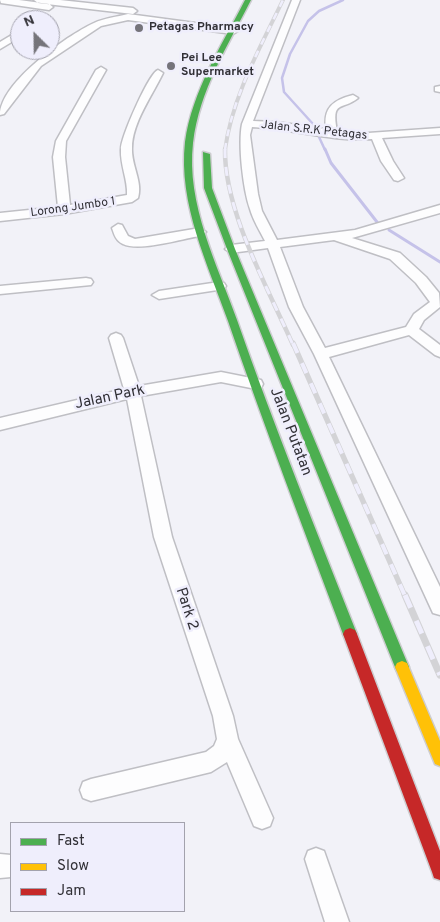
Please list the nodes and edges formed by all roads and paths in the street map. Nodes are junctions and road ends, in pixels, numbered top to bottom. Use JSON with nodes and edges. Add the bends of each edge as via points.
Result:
{"nodes":[{"id":1,"x":1,"y":0,"type":"edge"},
{"id":2,"x":38,"y":0,"type":"edge"},
{"id":3,"x":248,"y":0,"type":"edge"},
{"id":4,"x":296,"y":0,"type":"edge"},
{"id":5,"x":20,"y":2,"type":"edge"},
{"id":6,"x":59,"y":8,"type":"junction"},
{"id":7,"x":0,"y":9,"type":"edge"},
{"id":8,"x":56,"y":10,"type":"edge"},
{"id":9,"x":241,"y":14,"type":"junction"},
{"id":10,"x":128,"y":17,"type":"junction"},
{"id":11,"x":205,"y":19,"type":"dead end"},
{"id":12,"x":185,"y":24,"type":"junction"},
{"id":13,"x":233,"y":31,"type":"junction"},
{"id":14,"x":101,"y":70,"type":"dead end"},
{"id":15,"x":158,"y":74,"type":"dead end"},
{"id":16,"x":353,"y":98,"type":"dead end"},
{"id":17,"x":3,"y":102,"type":"edge"},
{"id":18,"x":0,"y":112,"type":"edge"},
{"id":19,"x":247,"y":124,"type":"junction"},
{"id":20,"x":440,"y":131,"type":"edge"},
{"id":21,"x":332,"y":133,"type":"junction"},
{"id":22,"x":376,"y":137,"type":"junction"},
{"id":23,"x":206,"y":146,"type":"dead end"},
{"id":24,"x":398,"y":178,"type":"dead end"},
{"id":25,"x":440,"y":209,"type":"edge"},
{"id":26,"x":64,"y":210,"type":"junction"},
{"id":27,"x":0,"y":217,"type":"edge"},
{"id":28,"x":118,"y":228,"type":"dead end"},
{"id":29,"x":200,"y":232,"type":"junction"},
{"id":30,"x":336,"y":237,"type":"junction"},
{"id":31,"x":273,"y":244,"type":"junction"},
{"id":32,"x":231,"y":249,"type":"junction"},
{"id":33,"x":86,"y":282,"type":"dead end"},
{"id":34,"x":219,"y":286,"type":"junction"},
{"id":35,"x":0,"y":290,"type":"edge"},
{"id":36,"x":159,"y":295,"type":"dead end"},
{"id":37,"x":411,"y":330,"type":"junction"},
{"id":38,"x":116,"y":338,"type":"dead end"},
{"id":39,"x":440,"y":352,"type":"edge"},
{"id":40,"x":321,"y":354,"type":"junction"},
{"id":41,"x":246,"y":361,"type":"junction"},
{"id":42,"x":221,"y":377,"type":"junction"},
{"id":43,"x":256,"y":384,"type":"junction"},
{"id":44,"x":133,"y":392,"type":"junction"},
{"id":45,"x":0,"y":424,"type":"edge"},
{"id":46,"x":439,"y":602,"type":"edge"},
{"id":47,"x":228,"y":740,"type":"junction"},
{"id":48,"x":440,"y":759,"type":"edge"},
{"id":49,"x":91,"y":790,"type":"dead end"},
{"id":50,"x":262,"y":818,"type":"dead end"},
{"id":51,"x":316,"y":859,"type":"dead end"},
{"id":52,"x":440,"y":872,"type":"edge"},
{"id":53,"x":337,"y":922,"type":"edge"}],
"edges":[{"from":1,"to":5,"type":"street"},
{"from":2,"to":11,"type":"street"},
{"from":3,"to":9,"type":"highway","name":"Jalan Putatan"},
{"from":4,"to":19,"type":"street"},
{"from":5,"to":6,"type":"street"},
{"from":5,"to":7,"type":"street"},
{"from":6,"to":8,"type":"street"},
{"from":6,"to":10,"type":"street"},
{"from":9,"to":12,"type":"street","via":[[220,23]]},
{"from":9,"to":13,"type":"highway","name":"Jalan Putatan"},
{"from":10,"to":12,"type":"street"},
{"from":10,"to":17,"type":"street","via":[[98,24],[38,64]]},
{"from":12,"to":13,"type":"street"},
{"from":13,"to":29,"type":"highway","name":"Jalan Putatan","via":[[206,83],[192,124],[188,164],[192,204]]},
{"from":14,"to":26,"type":"street","via":[[61,141],[59,156]]},
{"from":15,"to":26,"type":"street","name":"Lorong Jumbo 1","via":[[126,143],[134,196],[124,201]]},
{"from":16,"to":21,"type":"street","via":[[338,103],[331,111]]},
{"from":17,"to":18,"type":"street"},
{"from":19,"to":21,"type":"street","name":"Jalan S.R.K Petagas"},
{"from":19,"to":31,"type":"street","via":[[245,135],[252,194],[256,211]]},
{"from":20,"to":22,"type":"street","name":"Jalan S.R.K Petagas"},
{"from":21,"to":22,"type":"street","name":"Jalan S.R.K Petagas"},
{"from":22,"to":24,"type":"street"},
{"from":23,"to":32,"type":"highway","name":"Jalan Putatan","via":[[208,188]]},
{"from":25,"to":30,"type":"street","via":[[372,230]]},
{"from":26,"to":27,"type":"street","name":"Lorong Jumbo 1"},
{"from":28,"to":29,"type":"street","via":[[121,238],[136,243]]},
{"from":29,"to":34,"type":"highway","name":"Jalan Putatan"},
{"from":30,"to":31,"type":"street"},
{"from":30,"to":37,"type":"street","via":[[395,256],[434,296],[437,303],[419,317]]},
{"from":31,"to":32,"type":"street"},
{"from":31,"to":40,"type":"street","via":[[296,307]]},
{"from":32,"to":48,"type":"highway","name":"Jalan Putatan"},
{"from":33,"to":35,"type":"street"},
{"from":34,"to":36,"type":"street"},
{"from":34,"to":41,"type":"highway","name":"Jalan Putatan"},
{"from":37,"to":39,"type":"street"},
{"from":37,"to":40,"type":"street"},
{"from":38,"to":44,"type":"street","name":"Park 2"},
{"from":40,"to":46,"type":"street"},
{"from":41,"to":42,"type":"street","name":"Jalan Park"},
{"from":41,"to":43,"type":"highway","name":"Jalan Putatan"},
{"from":42,"to":43,"type":"street","name":"Jalan Park"},
{"from":42,"to":44,"type":"street","name":"Jalan Park"},
{"from":43,"to":52,"type":"highway","name":"Jalan Putatan"},
{"from":44,"to":45,"type":"street","name":"Jalan Park"},
{"from":44,"to":47,"type":"street","name":"Park 2","via":[[163,536],[223,716]]},
{"from":47,"to":49,"type":"street","via":[[221,753],[210,760]]},
{"from":47,"to":50,"type":"street","name":"Park 2"},
{"from":51,"to":53,"type":"street"}]}
